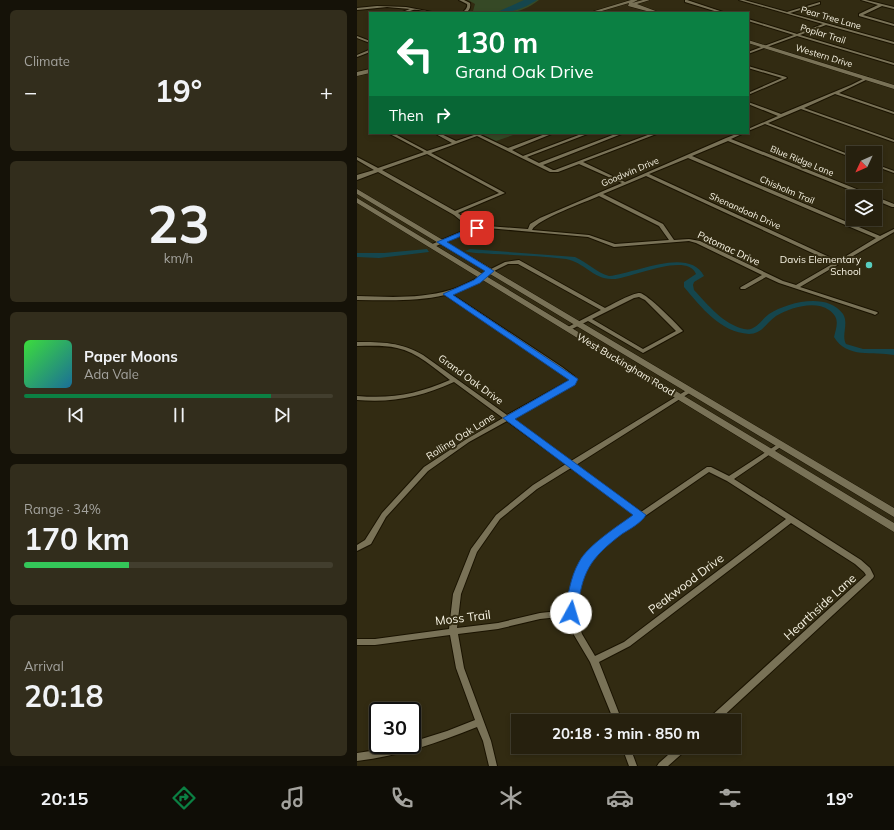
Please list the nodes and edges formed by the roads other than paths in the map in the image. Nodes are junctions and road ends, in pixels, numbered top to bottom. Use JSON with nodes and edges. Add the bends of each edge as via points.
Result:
{"nodes":[{"id":1,"x":461,"y":0,"type":"edge"},
{"id":2,"x":636,"y":0,"type":"edge"},
{"id":3,"x":648,"y":0,"type":"edge"},
{"id":4,"x":687,"y":0,"type":"edge"},
{"id":5,"x":741,"y":0,"type":"edge"},
{"id":6,"x":862,"y":0,"type":"edge"},
{"id":7,"x":626,"y":3,"type":"junction"},
{"id":8,"x":819,"y":3,"type":"dead end"},
{"id":9,"x":631,"y":5,"type":"junction"},
{"id":10,"x":881,"y":5,"type":"junction"},
{"id":11,"x":894,"y":8,"type":"edge"},
{"id":12,"x":357,"y":9,"type":"edge"},
{"id":13,"x":415,"y":9,"type":"junction"},
{"id":14,"x":605,"y":11,"type":"edge"},
{"id":15,"x":405,"y":12,"type":"edge"},
{"id":16,"x":430,"y":12,"type":"edge"},
{"id":17,"x":465,"y":12,"type":"edge"},
{"id":18,"x":656,"y":12,"type":"edge"},
{"id":19,"x":721,"y":12,"type":"edge"},
{"id":20,"x":787,"y":13,"type":"junction"},
{"id":21,"x":749,"y":20,"type":"edge"},
{"id":22,"x":826,"y":24,"type":"junction"},
{"id":23,"x":894,"y":25,"type":"edge"},
{"id":24,"x":797,"y":35,"type":"junction"},
{"id":25,"x":357,"y":37,"type":"edge"},
{"id":26,"x":749,"y":41,"type":"edge"},
{"id":27,"x":369,"y":42,"type":"edge"},
{"id":28,"x":894,"y":43,"type":"edge"},
{"id":29,"x":766,"y":46,"type":"junction"},
{"id":30,"x":369,"y":51,"type":"edge"},
{"id":31,"x":749,"y":52,"type":"edge"},
{"id":32,"x":357,"y":56,"type":"edge"},
{"id":33,"x":894,"y":64,"type":"edge"},
{"id":34,"x":749,"y":67,"type":"edge"},
{"id":35,"x":369,"y":68,"type":"edge"},
{"id":36,"x":357,"y":70,"type":"edge"},
{"id":37,"x":369,"y":71,"type":"edge"},
{"id":38,"x":357,"y":74,"type":"edge"},
{"id":39,"x":867,"y":78,"type":"junction"},
{"id":40,"x":894,"y":87,"type":"edge"},
{"id":41,"x":835,"y":93,"type":"junction"},
{"id":42,"x":749,"y":94,"type":"edge"},
{"id":43,"x":749,"y":103,"type":"edge"},
{"id":44,"x":801,"y":108,"type":"junction"},
{"id":45,"x":894,"y":113,"type":"edge"},
{"id":46,"x":783,"y":116,"type":"junction"},
{"id":47,"x":765,"y":123,"type":"junction"},
{"id":48,"x":749,"y":130,"type":"edge"},
{"id":49,"x":392,"y":134,"type":"edge"},
{"id":50,"x":438,"y":134,"type":"edge"},
{"id":51,"x":475,"y":134,"type":"edge"},
{"id":52,"x":549,"y":134,"type":"edge"},
{"id":53,"x":585,"y":134,"type":"edge"},
{"id":54,"x":619,"y":134,"type":"edge"},
{"id":55,"x":654,"y":134,"type":"edge"},
{"id":56,"x":740,"y":134,"type":"edge"},
{"id":57,"x":727,"y":139,"type":"junction"},
{"id":58,"x":894,"y":141,"type":"edge"},
{"id":59,"x":455,"y":143,"type":"junction"},
{"id":60,"x":508,"y":150,"type":"junction"},
{"id":61,"x":428,"y":153,"type":"junction"},
{"id":62,"x":846,"y":154,"type":"edge"},
{"id":63,"x":687,"y":156,"type":"junction"},
{"id":64,"x":523,"y":157,"type":"junction"},
{"id":65,"x":357,"y":158,"type":"edge"},
{"id":66,"x":581,"y":163,"type":"junction"},
{"id":67,"x":539,"y":165,"type":"junction"},
{"id":68,"x":882,"y":168,"type":"edge"},
{"id":69,"x":379,"y":170,"type":"junction"},
{"id":70,"x":894,"y":172,"type":"edge"},
{"id":71,"x":645,"y":174,"type":"junction"},
{"id":72,"x":357,"y":176,"type":"edge"},
{"id":73,"x":357,"y":179,"type":"edge"},
{"id":74,"x":625,"y":183,"type":"junction"},
{"id":75,"x":854,"y":190,"type":"edge"},
{"id":76,"x":357,"y":191,"type":"edge"},
{"id":77,"x":599,"y":194,"type":"junction"},
{"id":78,"x":357,"y":200,"type":"edge"},
{"id":79,"x":882,"y":201,"type":"edge"},
{"id":80,"x":894,"y":206,"type":"edge"},
{"id":81,"x":455,"y":213,"type":"junction"},
{"id":82,"x":473,"y":228,"type":"junction"},
{"id":83,"x":894,"y":230,"type":"edge"},
{"id":84,"x":529,"y":231,"type":"junction"},
{"id":85,"x":880,"y":238,"type":"junction"},
{"id":86,"x":672,"y":241,"type":"junction"},
{"id":87,"x":441,"y":242,"type":"junction"},
{"id":88,"x":432,"y":246,"type":"junction"},
{"id":89,"x":839,"y":263,"type":"junction"},
{"id":90,"x":490,"y":271,"type":"junction"},
{"id":91,"x":766,"y":275,"type":"junction"},
{"id":92,"x":484,"y":277,"type":"junction"},
{"id":93,"x":796,"y":287,"type":"junction"},
{"id":94,"x":743,"y":288,"type":"dead end"},
{"id":95,"x":447,"y":294,"type":"junction"},
{"id":96,"x":357,"y":298,"type":"edge"},
{"id":97,"x":604,"y":310,"type":"junction"},
{"id":98,"x":875,"y":313,"type":"dead end"},
{"id":99,"x":588,"y":319,"type":"junction"},
{"id":100,"x":578,"y":324,"type":"junction"},
{"id":101,"x":568,"y":329,"type":"junction"},
{"id":102,"x":357,"y":344,"type":"edge"},
{"id":103,"x":454,"y":380,"type":"junction"},
{"id":104,"x":689,"y":391,"type":"junction"},
{"id":105,"x":680,"y":397,"type":"junction"},
{"id":106,"x":357,"y":398,"type":"edge"},
{"id":107,"x":508,"y":418,"type":"junction"},
{"id":108,"x":780,"y":445,"type":"junction"},
{"id":109,"x":769,"y":452,"type":"junction"},
{"id":110,"x":571,"y":464,"type":"junction"},
{"id":111,"x":729,"y":479,"type":"junction"},
{"id":112,"x":893,"y":513,"type":"edge"},
{"id":113,"x":641,"y":515,"type":"junction"},
{"id":114,"x":790,"y":520,"type":"junction"},
{"id":115,"x":882,"y":521,"type":"junction"},
{"id":116,"x":894,"y":528,"type":"edge"},
{"id":117,"x":357,"y":548,"type":"edge"},
{"id":118,"x":571,"y":613,"type":"junction"},
{"id":119,"x":453,"y":631,"type":"junction"},
{"id":120,"x":357,"y":642,"type":"edge"},
{"id":121,"x":594,"y":661,"type":"junction"},
{"id":122,"x":615,"y":714,"type":"edge"},
{"id":123,"x":720,"y":714,"type":"edge"},
{"id":124,"x":479,"y":722,"type":"junction"},
{"id":125,"x":629,"y":754,"type":"edge"},
{"id":126,"x":675,"y":754,"type":"edge"},
{"id":127,"x":357,"y":757,"type":"edge"},
{"id":128,"x":493,"y":766,"type":"edge"},
{"id":129,"x":633,"y":766,"type":"edge"},
{"id":130,"x":662,"y":766,"type":"edge"}],
"edges":[{"from":1,"to":17,"type":"street","via":[[469,6]]},
{"from":2,"to":7,"type":"main road"},
{"from":3,"to":9,"type":"main road"},
{"from":4,"to":19,"type":"street"},
{"from":5,"to":20,"type":"street","name":"Pear Tree Lane"},
{"from":6,"to":10,"type":"street"},
{"from":7,"to":9,"type":"main road"},
{"from":7,"to":14,"type":"main road"},
{"from":8,"to":20,"type":"street"},
{"from":9,"to":14,"type":"main road"},
{"from":9,"to":18,"type":"main road"},
{"from":10,"to":11,"type":"street"},
{"from":10,"to":23,"type":"street","via":[[860,14]]},
{"from":12,"to":13,"type":"street","via":[[382,6]]},
{"from":13,"to":15,"type":"street"},
{"from":13,"to":16,"type":"street"},
{"from":20,"to":22,"type":"street","name":"Pear Tree Lane"},
{"from":21,"to":24,"type":"street","name":"Poplar Trail"},
{"from":22,"to":24,"type":"street"},
{"from":22,"to":28,"type":"street","name":"Pear Tree Lane"},
{"from":24,"to":29,"type":"street"},
{"from":24,"to":33,"type":"street","name":"Poplar Trail"},
{"from":25,"to":27,"type":"street"},
{"from":26,"to":29,"type":"main road","name":"Western Drive"},
{"from":29,"to":31,"type":"street"},
{"from":29,"to":39,"type":"main road","name":"Western Drive"},
{"from":30,"to":32,"type":"street"},
{"from":34,"to":42,"type":"street","via":[[785,78]]},
{"from":35,"to":36,"type":"main road"},
{"from":37,"to":38,"type":"main road"},
{"from":39,"to":40,"type":"main road","name":"Western Drive"},
{"from":39,"to":41,"type":"street"},
{"from":41,"to":44,"type":"street"},
{"from":41,"to":45,"type":"street"},
{"from":43,"to":46,"type":"street"},
{"from":44,"to":46,"type":"street"},
{"from":44,"to":58,"type":"street"},
{"from":46,"to":47,"type":"street"},
{"from":47,"to":48,"type":"street"},
{"from":47,"to":62,"type":"street"},
{"from":49,"to":61,"type":"street"},
{"from":50,"to":59,"type":"street"},
{"from":51,"to":59,"type":"street"},
{"from":51,"to":60,"type":"street"},
{"from":52,"to":60,"type":"street"},
{"from":53,"to":64,"type":"street"},
{"from":54,"to":67,"type":"street"},
{"from":55,"to":66,"type":"street"},
{"from":56,"to":57,"type":"street","name":"Goodwin Drive"},
{"from":57,"to":63,"type":"street","name":"Goodwin Drive"},
{"from":57,"to":75,"type":"street","name":"Blue Ridge Lane"},
{"from":59,"to":61,"type":"street"},
{"from":60,"to":64,"type":"street"},
{"from":61,"to":69,"type":"street"},
{"from":61,"to":81,"type":"street","via":[[503,193]]},
{"from":63,"to":71,"type":"street","name":"Goodwin Drive"},
{"from":63,"to":85,"type":"street","name":"Chisholm Trail"},
{"from":64,"to":67,"type":"street"},
{"from":65,"to":69,"type":"street"},
{"from":66,"to":67,"type":"street","via":[[556,171]]},
{"from":66,"to":74,"type":"street"},
{"from":68,"to":70,"type":"street"},
{"from":69,"to":72,"type":"street"},
{"from":69,"to":73,"type":"street"},
{"from":69,"to":81,"type":"street"},
{"from":71,"to":74,"type":"street","name":"Goodwin Drive"},
{"from":71,"to":89,"type":"street","name":"Shenandoah Drive"},
{"from":74,"to":77,"type":"street","name":"Goodwin Drive"},
{"from":76,"to":87,"type":"main road","name":"West Buckingham Road"},
{"from":77,"to":84,"type":"street","name":"Goodwin Drive","via":[[536,222]]},
{"from":77,"to":86,"type":"street","via":[[661,225]]},
{"from":78,"to":88,"type":"main road","name":"West Buckingham Road"},
{"from":79,"to":80,"type":"street"},
{"from":81,"to":82,"type":"street"},
{"from":82,"to":84,"type":"street","name":"Potomac Drive"},
{"from":82,"to":87,"type":"street","name":"Potomac Drive"},
{"from":83,"to":85,"type":"street"},
{"from":84,"to":86,"type":"street","name":"Potomac Drive","via":[[589,236],[614,246]]},
{"from":85,"to":89,"type":"street"},
{"from":86,"to":91,"type":"street","name":"Potomac Drive","via":[[698,242]]},
{"from":87,"to":88,"type":"street","name":"Potomac Drive"},
{"from":87,"to":90,"type":"main road","name":"West Buckingham Road"},
{"from":88,"to":92,"type":"main road","name":"West Buckingham Road"},
{"from":89,"to":93,"type":"street"},
{"from":90,"to":92,"type":"main road"},
{"from":90,"to":97,"type":"street","via":[[507,263],[519,262]]},
{"from":90,"to":100,"type":"main road","name":"West Buckingham Road"},
{"from":91,"to":93,"type":"street","name":"Potomac Drive"},
{"from":91,"to":94,"type":"street"},
{"from":92,"to":95,"type":"street"},
{"from":92,"to":101,"type":"main road","name":"West Buckingham Road"},
{"from":93,"to":98,"type":"street","name":"Potomac Drive"},
{"from":95,"to":96,"type":"street","via":[[413,299]]},
{"from":95,"to":107,"type":"street","name":"Rolling Oak Lane","via":[[573,379],[572,383]]},
{"from":97,"to":99,"type":"street"},
{"from":97,"to":99,"type":"street","via":[[636,295],[647,299],[680,331],[643,351]]},
{"from":99,"to":100,"type":"street"},
{"from":100,"to":101,"type":"street"},
{"from":100,"to":104,"type":"main road","name":"West Buckingham Road"},
{"from":101,"to":105,"type":"main road","name":"West Buckingham Road"},
{"from":102,"to":103,"type":"street","name":"Grand Oak Drive","via":[[396,345],[408,348]]},
{"from":103,"to":106,"type":"street","via":[[418,395],[386,399]]},
{"from":103,"to":107,"type":"street","name":"Grand Oak Drive"},
{"from":104,"to":105,"type":"street"},
{"from":104,"to":108,"type":"main road","name":"West Buckingham Road"},
{"from":105,"to":109,"type":"main road","name":"West Buckingham Road"},
{"from":105,"to":110,"type":"street"},
{"from":107,"to":110,"type":"street","name":"Grand Oak Drive"},
{"from":107,"to":117,"type":"street","name":"Rolling Oak Lane","via":[[467,441],[426,469],[384,515],[368,542]]},
{"from":108,"to":109,"type":"street"},
{"from":108,"to":112,"type":"main road","name":"West Buckingham Road"},
{"from":109,"to":111,"type":"street"},
{"from":109,"to":115,"type":"main road","name":"West Buckingham Road"},
{"from":110,"to":113,"type":"street","name":"Grand Oak Drive"},
{"from":110,"to":119,"type":"street","via":[[517,500],[484,534],[474,551],[457,594]]},
{"from":111,"to":113,"type":"street","name":"Hearthside Lane","via":[[709,469]]},
{"from":111,"to":114,"type":"street","name":"Hearthside Lane"},
{"from":112,"to":115,"type":"main road"},
{"from":113,"to":118,"type":"street","via":[[605,542],[584,563],[574,590]]},
{"from":114,"to":121,"type":"street","name":"Peakwood Drive","via":[[627,644]]},
{"from":114,"to":123,"type":"street","name":"Hearthside Lane","via":[[858,562],[870,576]]},
{"from":115,"to":116,"type":"main road","name":"West Buckingham Road"},
{"from":118,"to":119,"type":"street","name":"Moss Trail"},
{"from":118,"to":121,"type":"street","via":[[578,635]]},
{"from":119,"to":120,"type":"street","name":"Moss Trail","via":[[375,642]]},
{"from":119,"to":124,"type":"street","via":[[460,668]]},
{"from":121,"to":122,"type":"street"},
{"from":124,"to":127,"type":"street","via":[[417,745],[383,754]]},
{"from":124,"to":128,"type":"street"},
{"from":125,"to":129,"type":"street"},
{"from":126,"to":130,"type":"street"}]}
